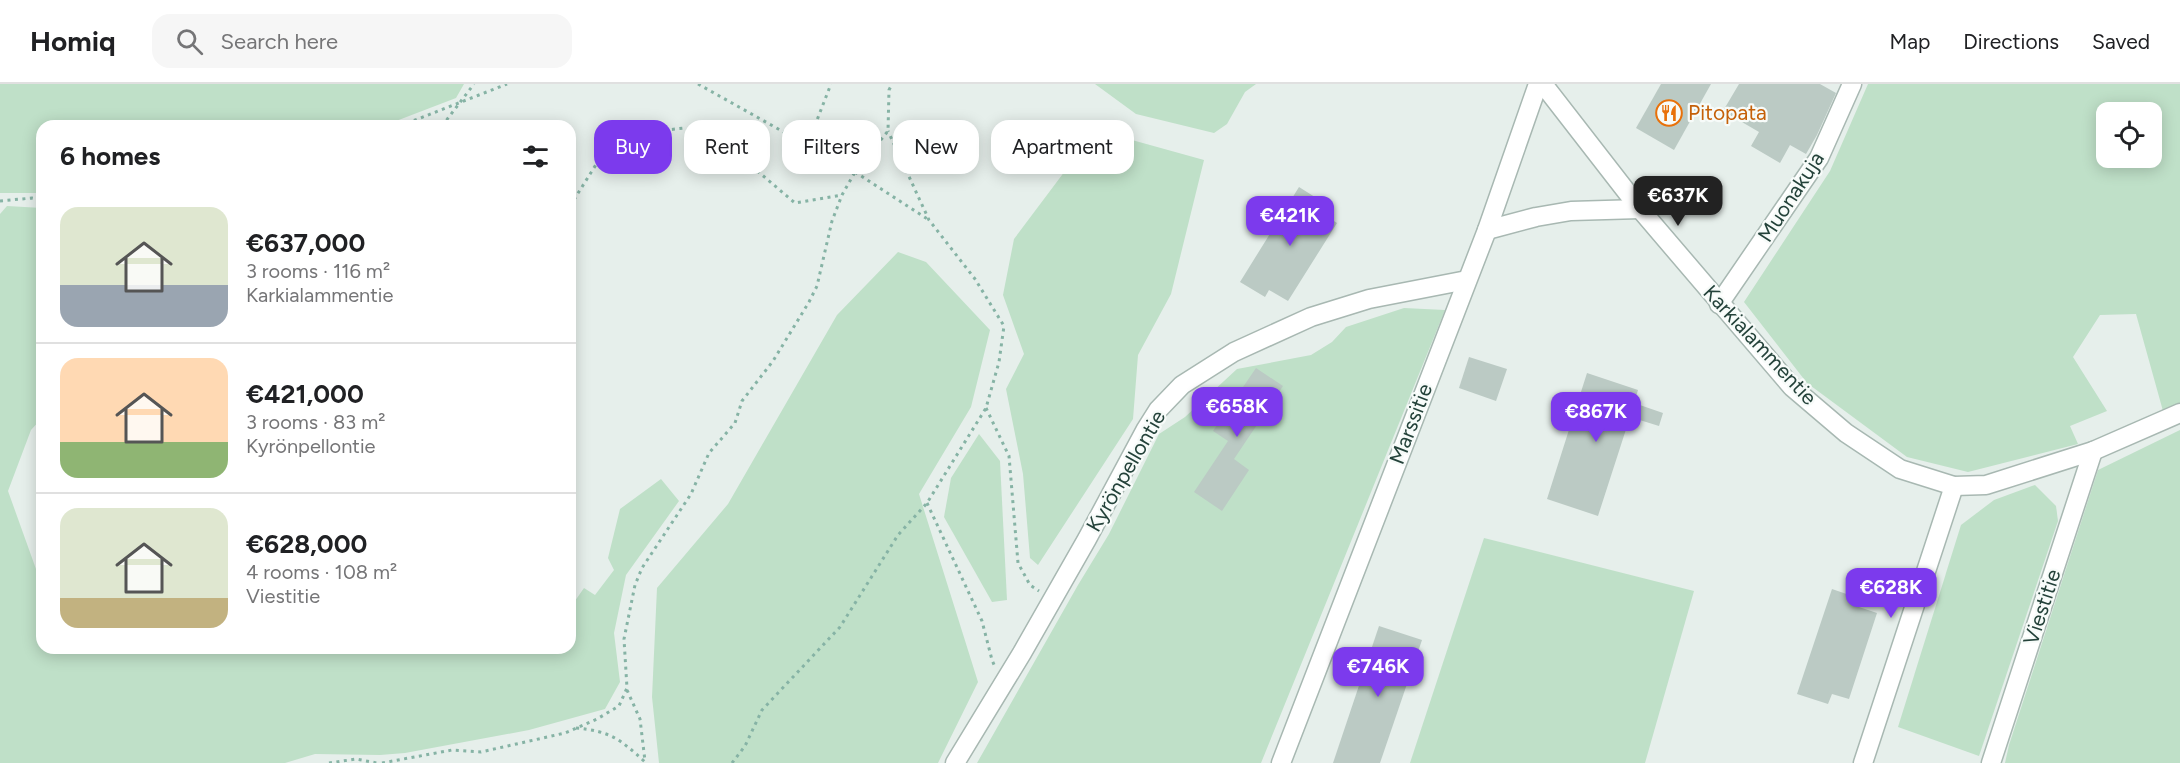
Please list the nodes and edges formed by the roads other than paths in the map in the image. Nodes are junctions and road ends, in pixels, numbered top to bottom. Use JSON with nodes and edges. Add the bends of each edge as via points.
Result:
{"nodes":[{"id":1,"x":1538,"y":84,"type":"edge"},
{"id":2,"x":1543,"y":84,"type":"edge"},
{"id":3,"x":1852,"y":84,"type":"edge"},
{"id":4,"x":1640,"y":209,"type":"junction"},
{"id":5,"x":1487,"y":230,"type":"junction"},
{"id":6,"x":1467,"y":280,"type":"junction"},
{"id":7,"x":1719,"y":304,"type":"junction"},
{"id":8,"x":2180,"y":412,"type":"edge"},
{"id":9,"x":2093,"y":451,"type":"junction"},
{"id":10,"x":1954,"y":486,"type":"junction"},
{"id":11,"x":955,"y":763,"type":"edge"},
{"id":12,"x":1281,"y":763,"type":"edge"},
{"id":13,"x":1863,"y":763,"type":"edge"},
{"id":14,"x":1991,"y":763,"type":"edge"}],
"edges":[{"from":1,"to":5,"type":"street","name":"Marssitie"},
{"from":2,"to":4,"type":"street","name":"Karkialammentie"},
{"from":3,"to":7,"type":"street","name":"Muonakuja","via":[[1819,158]]},
{"from":4,"to":5,"type":"street","via":[[1571,211]]},
{"from":4,"to":7,"type":"street","name":"Karkialammentie"},
{"from":5,"to":6,"type":"street","name":"Marssitie"},
{"from":6,"to":11,"type":"street","name":"Kyrönpellontie","via":[[1369,299],[1311,317],[1234,352],[1182,385],[1146,429],[1052,601]]},
{"from":6,"to":12,"type":"street","name":"Marssitie"},
{"from":7,"to":10,"type":"street","name":"Karkialammentie","via":[[1792,387],[1846,433],[1900,469]]},
{"from":8,"to":9,"type":"street","name":"Karkialammentie"},
{"from":9,"to":10,"type":"street","name":"Karkialammentie","via":[[1986,485]]},
{"from":9,"to":14,"type":"street","name":"Viestitie"},
{"from":10,"to":13,"type":"street"}]}
